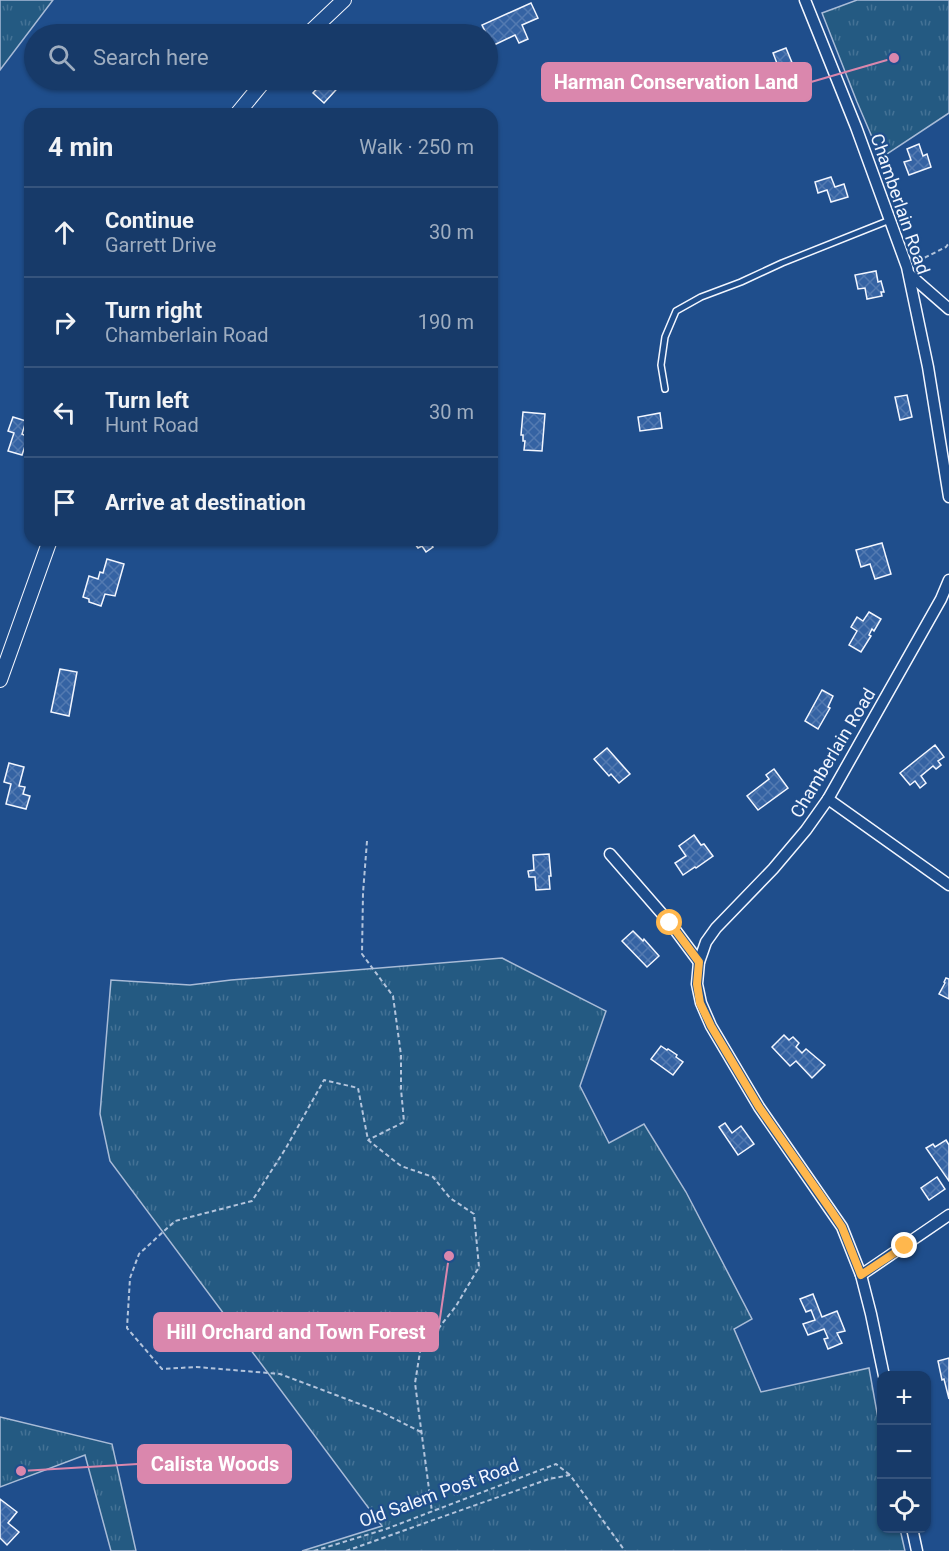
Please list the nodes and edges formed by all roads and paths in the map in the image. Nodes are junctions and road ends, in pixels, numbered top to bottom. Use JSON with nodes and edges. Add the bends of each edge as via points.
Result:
{"nodes":[{"id":1,"x":344,"y":0,"type":"edge"},
{"id":2,"x":805,"y":0,"type":"edge"},
{"id":3,"x":319,"y":24,"type":"edge"},
{"id":4,"x":257,"y":90,"type":"edge"},
{"id":5,"x":242,"y":108,"type":"edge"},
{"id":6,"x":890,"y":220,"type":"junction"},
{"id":7,"x":949,"y":243,"type":"edge"},
{"id":8,"x":908,"y":271,"type":"junction"},
{"id":9,"x":949,"y":309,"type":"edge"},
{"id":10,"x":665,"y":389,"type":"dead end"},
{"id":11,"x":949,"y":497,"type":"edge"},
{"id":12,"x":48,"y":546,"type":"edge"},
{"id":13,"x":949,"y":580,"type":"edge"},
{"id":14,"x":0,"y":680,"type":"edge"},
{"id":15,"x":828,"y":799,"type":"junction"},
{"id":16,"x":367,"y":840,"type":"dead end"},
{"id":17,"x":610,"y":854,"type":"dead end"},
{"id":18,"x":949,"y":885,"type":"edge"},
{"id":19,"x":699,"y":962,"type":"junction"},
{"id":20,"x":368,"y":1140,"type":"junction"},
{"id":21,"x":949,"y":1215,"type":"edge"},
{"id":22,"x":861,"y":1275,"type":"junction"},
{"id":23,"x":883,"y":1371,"type":"edge"},
{"id":24,"x":421,"y":1432,"type":"junction"},
{"id":25,"x":570,"y":1475,"type":"junction"},
{"id":26,"x":432,"y":1512,"type":"junction"},
{"id":27,"x":913,"y":1533,"type":"edge"},
{"id":28,"x":314,"y":1551,"type":"edge"},
{"id":29,"x":346,"y":1551,"type":"edge"},
{"id":30,"x":626,"y":1551,"type":"edge"},
{"id":31,"x":916,"y":1551,"type":"edge"}],
"edges":[{"from":1,"to":3,"type":"street"},
{"from":2,"to":6,"type":"street","name":"Chamberlain Road"},
{"from":4,"to":5,"type":"street"},
{"from":6,"to":8,"type":"street","name":"Chamberlain Road"},
{"from":6,"to":10,"type":"lane","via":[[700,297],[676,311],[665,337],[661,365]]},
{"from":7,"to":8,"type":"path"},
{"from":8,"to":9,"type":"street"},
{"from":8,"to":11,"type":"street","name":"Chamberlain Road"},
{"from":12,"to":14,"type":"street"},
{"from":13,"to":15,"type":"street","name":"Chamberlain Road"},
{"from":15,"to":18,"type":"street"},
{"from":15,"to":19,"type":"street","name":"Chamberlain Road","via":[[773,869],[716,928]]},
{"from":16,"to":20,"type":"path","via":[[362,954],[393,996],[404,1122]]},
{"from":17,"to":19,"type":"street"},
{"from":19,"to":22,"type":"street","name":"Chamberlain Road","via":[[700,1003],[711,1026],[759,1107],[842,1227]]},
{"from":20,"to":24,"type":"path","via":[[401,1166],[434,1177],[450,1198],[474,1214],[479,1267],[456,1306],[420,1352],[415,1383]]},
{"from":20,"to":24,"type":"path","via":[[358,1088],[324,1080],[252,1201],[175,1221],[139,1254],[130,1278],[127,1328],[162,1369],[196,1367],[280,1374],[381,1412]]},
{"from":21,"to":22,"type":"street"},
{"from":22,"to":23,"type":"street","name":"Chamberlain Road"},
{"from":24,"to":26,"type":"path"},
{"from":25,"to":26,"type":"path","name":"Old Salem Post Road","via":[[556,1464]]},
{"from":25,"to":29,"type":"path"},
{"from":25,"to":30,"type":"path"},
{"from":26,"to":28,"type":"path","name":"Old Salem Post Road"},
{"from":27,"to":31,"type":"street"}]}
